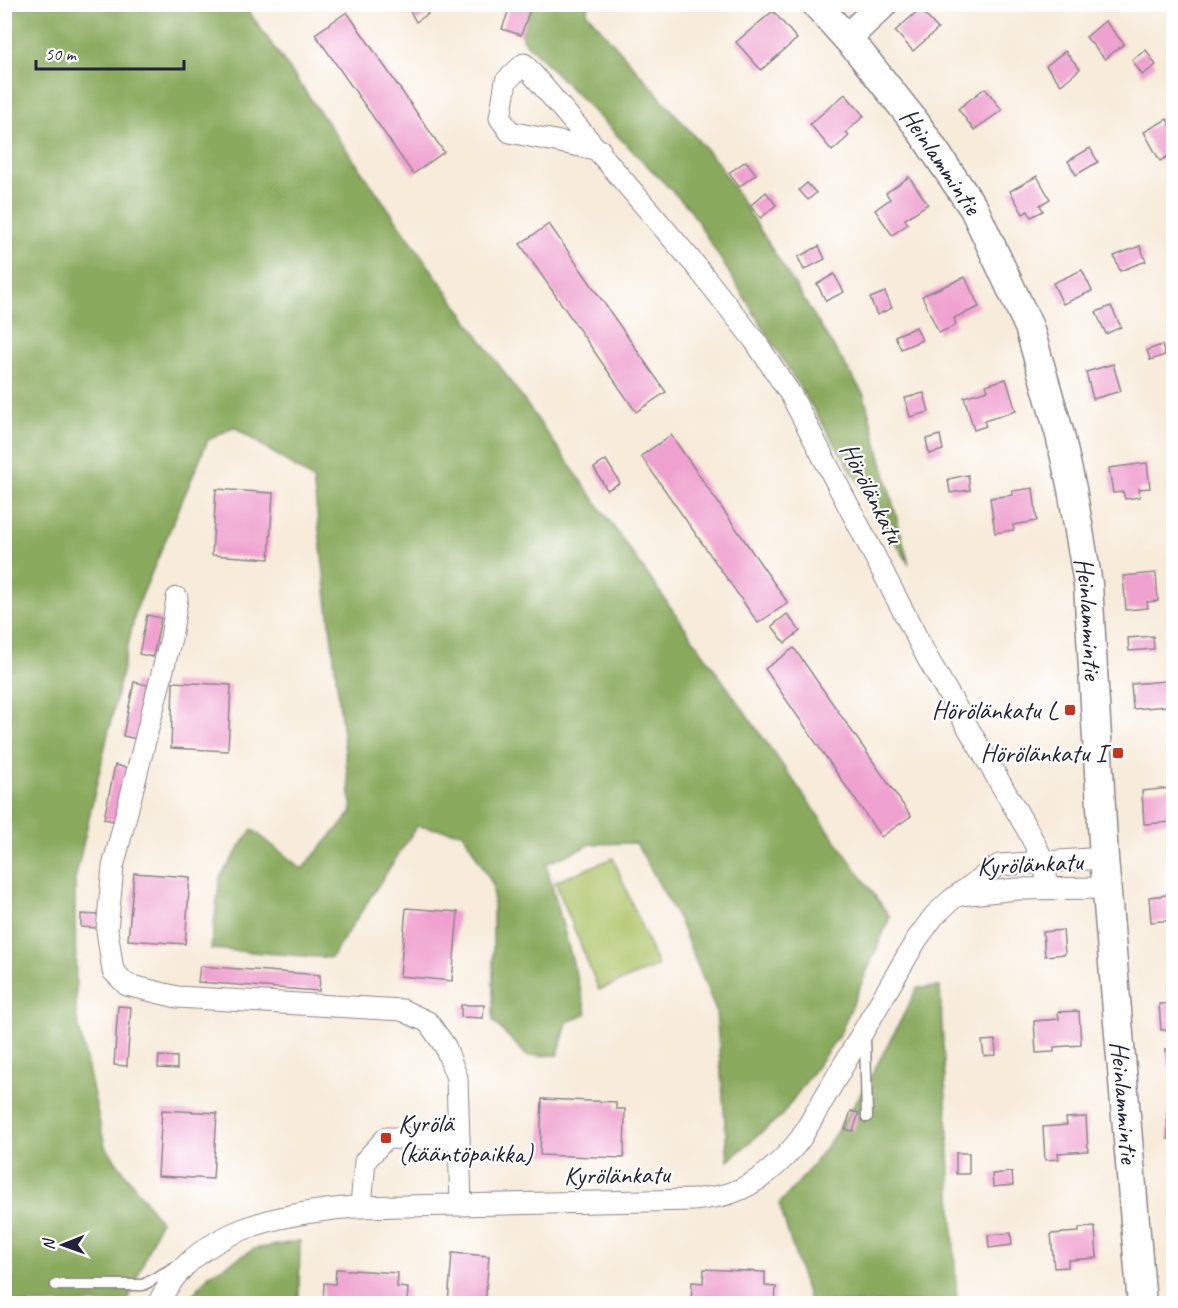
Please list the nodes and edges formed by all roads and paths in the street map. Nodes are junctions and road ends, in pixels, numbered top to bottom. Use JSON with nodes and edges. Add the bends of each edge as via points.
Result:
{"nodes":[{"id":1,"x":816,"y":4,"type":"edge"},
{"id":2,"x":884,"y":4,"type":"edge"},
{"id":3,"x":847,"y":38,"type":"junction"},
{"id":4,"x":600,"y":150,"type":"junction"},
{"id":5,"x":177,"y":598,"type":"dead end"},
{"id":6,"x":1104,"y":858,"type":"junction"},
{"id":7,"x":1044,"y":862,"type":"junction"},
{"id":8,"x":1048,"y":888,"type":"junction"},
{"id":9,"x":1107,"y":888,"type":"junction"},
{"id":10,"x":956,"y":896,"type":"junction"},
{"id":11,"x":865,"y":1029,"type":"junction"},
{"id":12,"x":867,"y":1117,"type":"dead end"},
{"id":13,"x":459,"y":1138,"type":"junction"},
{"id":14,"x":461,"y":1204,"type":"junction"},
{"id":15,"x":361,"y":1206,"type":"junction"},
{"id":16,"x":192,"y":1258,"type":"junction"},
{"id":17,"x":57,"y":1285,"type":"dead end"},
{"id":18,"x":158,"y":1304,"type":"edge"},
{"id":19,"x":1142,"y":1304,"type":"edge"}],
"edges":[{"from":1,"to":3,"type":"street","name":"Heinlammintie"},
{"from":2,"to":3,"type":"street"},
{"from":3,"to":6,"type":"street","name":"Heinlammintie","via":[[915,122],[974,209],[1029,327],[1046,380],[1072,489],[1088,584]]},
{"from":4,"to":4,"type":"street","name":"Hörölänkatu","via":[[524,64],[506,81],[500,118],[510,132]]},
{"from":4,"to":7,"type":"street","name":"Hörölänkatu","via":[[704,275],[791,395],[928,659]]},
{"from":5,"to":13,"type":"street","via":[[171,638],[113,867],[106,930],[113,971],[127,985],[177,997],[402,1010],[428,1022],[445,1046],[457,1078]]},
{"from":6,"to":7,"type":"street","name":"Kyrölänkatu"},
{"from":6,"to":9,"type":"street","name":"Heinlammintie"},
{"from":7,"to":8,"type":"street","name":"Hörölänkatu"},
{"from":7,"to":10,"type":"street","name":"Kyrölänkatu","via":[[999,865]]},
{"from":8,"to":9,"type":"street","name":"Kyrölänkatu"},
{"from":8,"to":10,"type":"street","name":"Kyrölänkatu"},
{"from":9,"to":19,"type":"street","name":"Heinlammintie"},
{"from":10,"to":11,"type":"street","name":"Kyrölänkatu","via":[[917,939]]},
{"from":11,"to":12,"type":"lane"},
{"from":11,"to":14,"type":"street","name":"Kyrölänkatu","via":[[822,1105],[788,1154],[731,1193],[694,1200]]},
{"from":13,"to":14,"type":"street"},
{"from":13,"to":15,"type":"street","via":[[386,1138],[365,1161]]},
{"from":14,"to":15,"type":"street","name":"Kyrölänkatu"},
{"from":15,"to":16,"type":"street","name":"Kyrölänkatu","via":[[270,1219],[211,1244]]},
{"from":16,"to":17,"type":"lane","via":[[143,1285]]},
{"from":16,"to":18,"type":"street","name":"Kyrölänkatu","via":[[174,1276]]}]}
